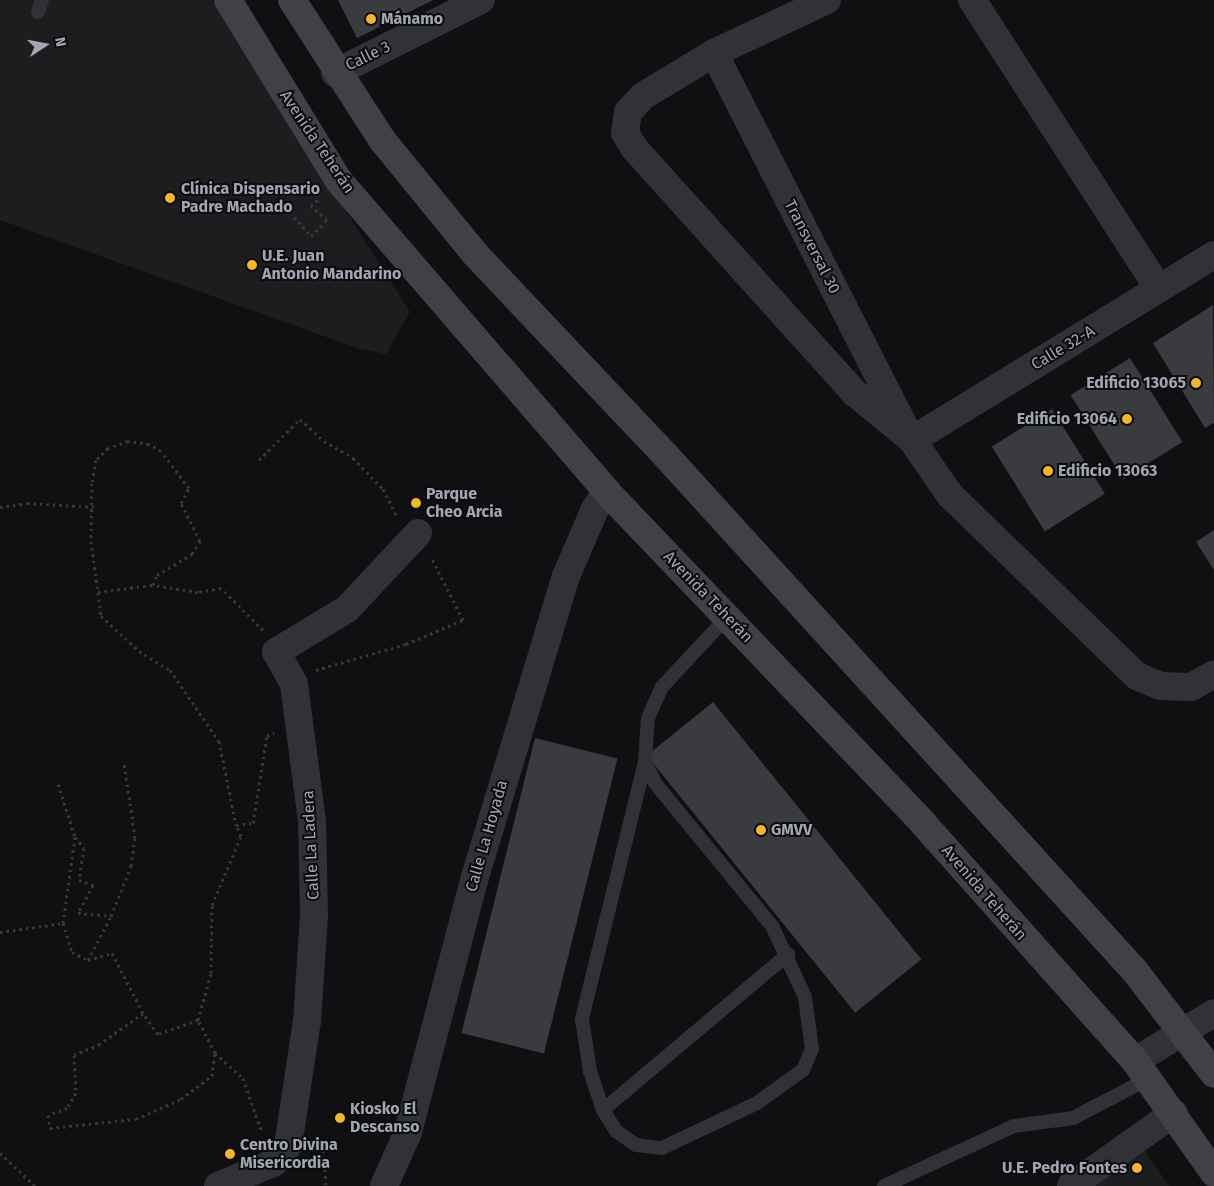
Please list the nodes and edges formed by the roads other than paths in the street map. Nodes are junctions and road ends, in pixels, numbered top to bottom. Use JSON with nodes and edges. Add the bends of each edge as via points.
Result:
{"nodes":[{"id":1,"x":228,"y":0,"type":"edge"},
{"id":2,"x":292,"y":0,"type":"edge"},
{"id":3,"x":481,"y":0,"type":"edge"},
{"id":4,"x":827,"y":0,"type":"edge"},
{"id":5,"x":977,"y":2,"type":"edge"},
{"id":6,"x":714,"y":53,"type":"junction"},
{"id":7,"x":335,"y":73,"type":"junction"},
{"id":8,"x":1214,"y":255,"type":"edge"},
{"id":9,"x":1159,"y":289,"type":"junction"},
{"id":10,"x":876,"y":373,"type":"junction"},
{"id":11,"x":855,"y":394,"type":"junction"},
{"id":12,"x":912,"y":440,"type":"junction"},
{"id":13,"x":607,"y":492,"type":"junction"},
{"id":14,"x":418,"y":533,"type":"road end"},
{"id":15,"x":727,"y":617,"type":"junction"},
{"id":16,"x":1214,"y":674,"type":"edge"},
{"id":17,"x":645,"y":762,"type":"junction"},
{"id":18,"x":788,"y":954,"type":"junction"},
{"id":19,"x":1214,"y":1014,"type":"edge"},
{"id":20,"x":1184,"y":1033,"type":"junction"},
{"id":21,"x":1142,"y":1070,"type":"junction"},
{"id":22,"x":1214,"y":1074,"type":"edge"},
{"id":23,"x":603,"y":1110,"type":"junction"},
{"id":24,"x":1174,"y":1113,"type":"junction"},
{"id":25,"x":1214,"y":1173,"type":"edge"},
{"id":26,"x":218,"y":1186,"type":"edge"},
{"id":27,"x":384,"y":1186,"type":"edge"},
{"id":28,"x":884,"y":1186,"type":"edge"},
{"id":29,"x":1071,"y":1186,"type":"edge"}],
"edges":[{"from":1,"to":13,"type":"main road","name":"Avenida Teherán","via":[[339,181]]},
{"from":2,"to":7,"type":"main road"},
{"from":3,"to":7,"type":"street","name":"Calle 3"},
{"from":4,"to":6,"type":"street"},
{"from":5,"to":9,"type":"street"},
{"from":6,"to":10,"type":"street","name":"Transversal 30"},
{"from":6,"to":11,"type":"street","via":[[643,96],[628,112],[625,133],[634,149]]},
{"from":7,"to":20,"type":"main road","via":[[383,141],[476,255],[667,457],[1127,963]]},
{"from":8,"to":9,"type":"street","name":"Calle 32-A"},
{"from":9,"to":12,"type":"street","name":"Calle 32-A"},
{"from":10,"to":11,"type":"street","via":[[872,386]]},
{"from":10,"to":12,"type":"street","name":"Transversal 30"},
{"from":11,"to":12,"type":"street"},
{"from":12,"to":16,"type":"street","via":[[950,495],[1136,676],[1160,686],[1191,687]]},
{"from":13,"to":15,"type":"main road","name":"Avenida Teherán"},
{"from":13,"to":27,"type":"street","name":"Calle La Hoyada","via":[[595,509],[566,576],[475,877],[408,1132]]},
{"from":14,"to":26,"type":"street","name":"Calle La Ladera","via":[[347,609],[276,652],[294,684],[312,821],[314,915],[291,1137],[272,1163]]},
{"from":15,"to":17,"type":"lane","via":[[662,687],[648,718]]},
{"from":15,"to":21,"type":"main road","name":"Avenida Teherán","via":[[922,822]]},
{"from":17,"to":18,"type":"lane","via":[[655,783],[772,926]]},
{"from":17,"to":23,"type":"lane","via":[[585,994],[582,1019],[590,1071]]},
{"from":18,"to":23,"type":"lane"},
{"from":18,"to":23,"type":"lane","via":[[811,1026],[812,1049],[802,1070],[757,1103],[662,1148],[636,1145],[616,1130]]},
{"from":19,"to":20,"type":"street"},
{"from":20,"to":21,"type":"street"},
{"from":20,"to":22,"type":"main road"},
{"from":21,"to":24,"type":"main road","name":"Avenida Teherán"},
{"from":21,"to":28,"type":"lane","via":[[1081,1115],[1014,1126]]},
{"from":24,"to":25,"type":"main road","name":"Avenida Teherán"},
{"from":24,"to":29,"type":"street"}]}
